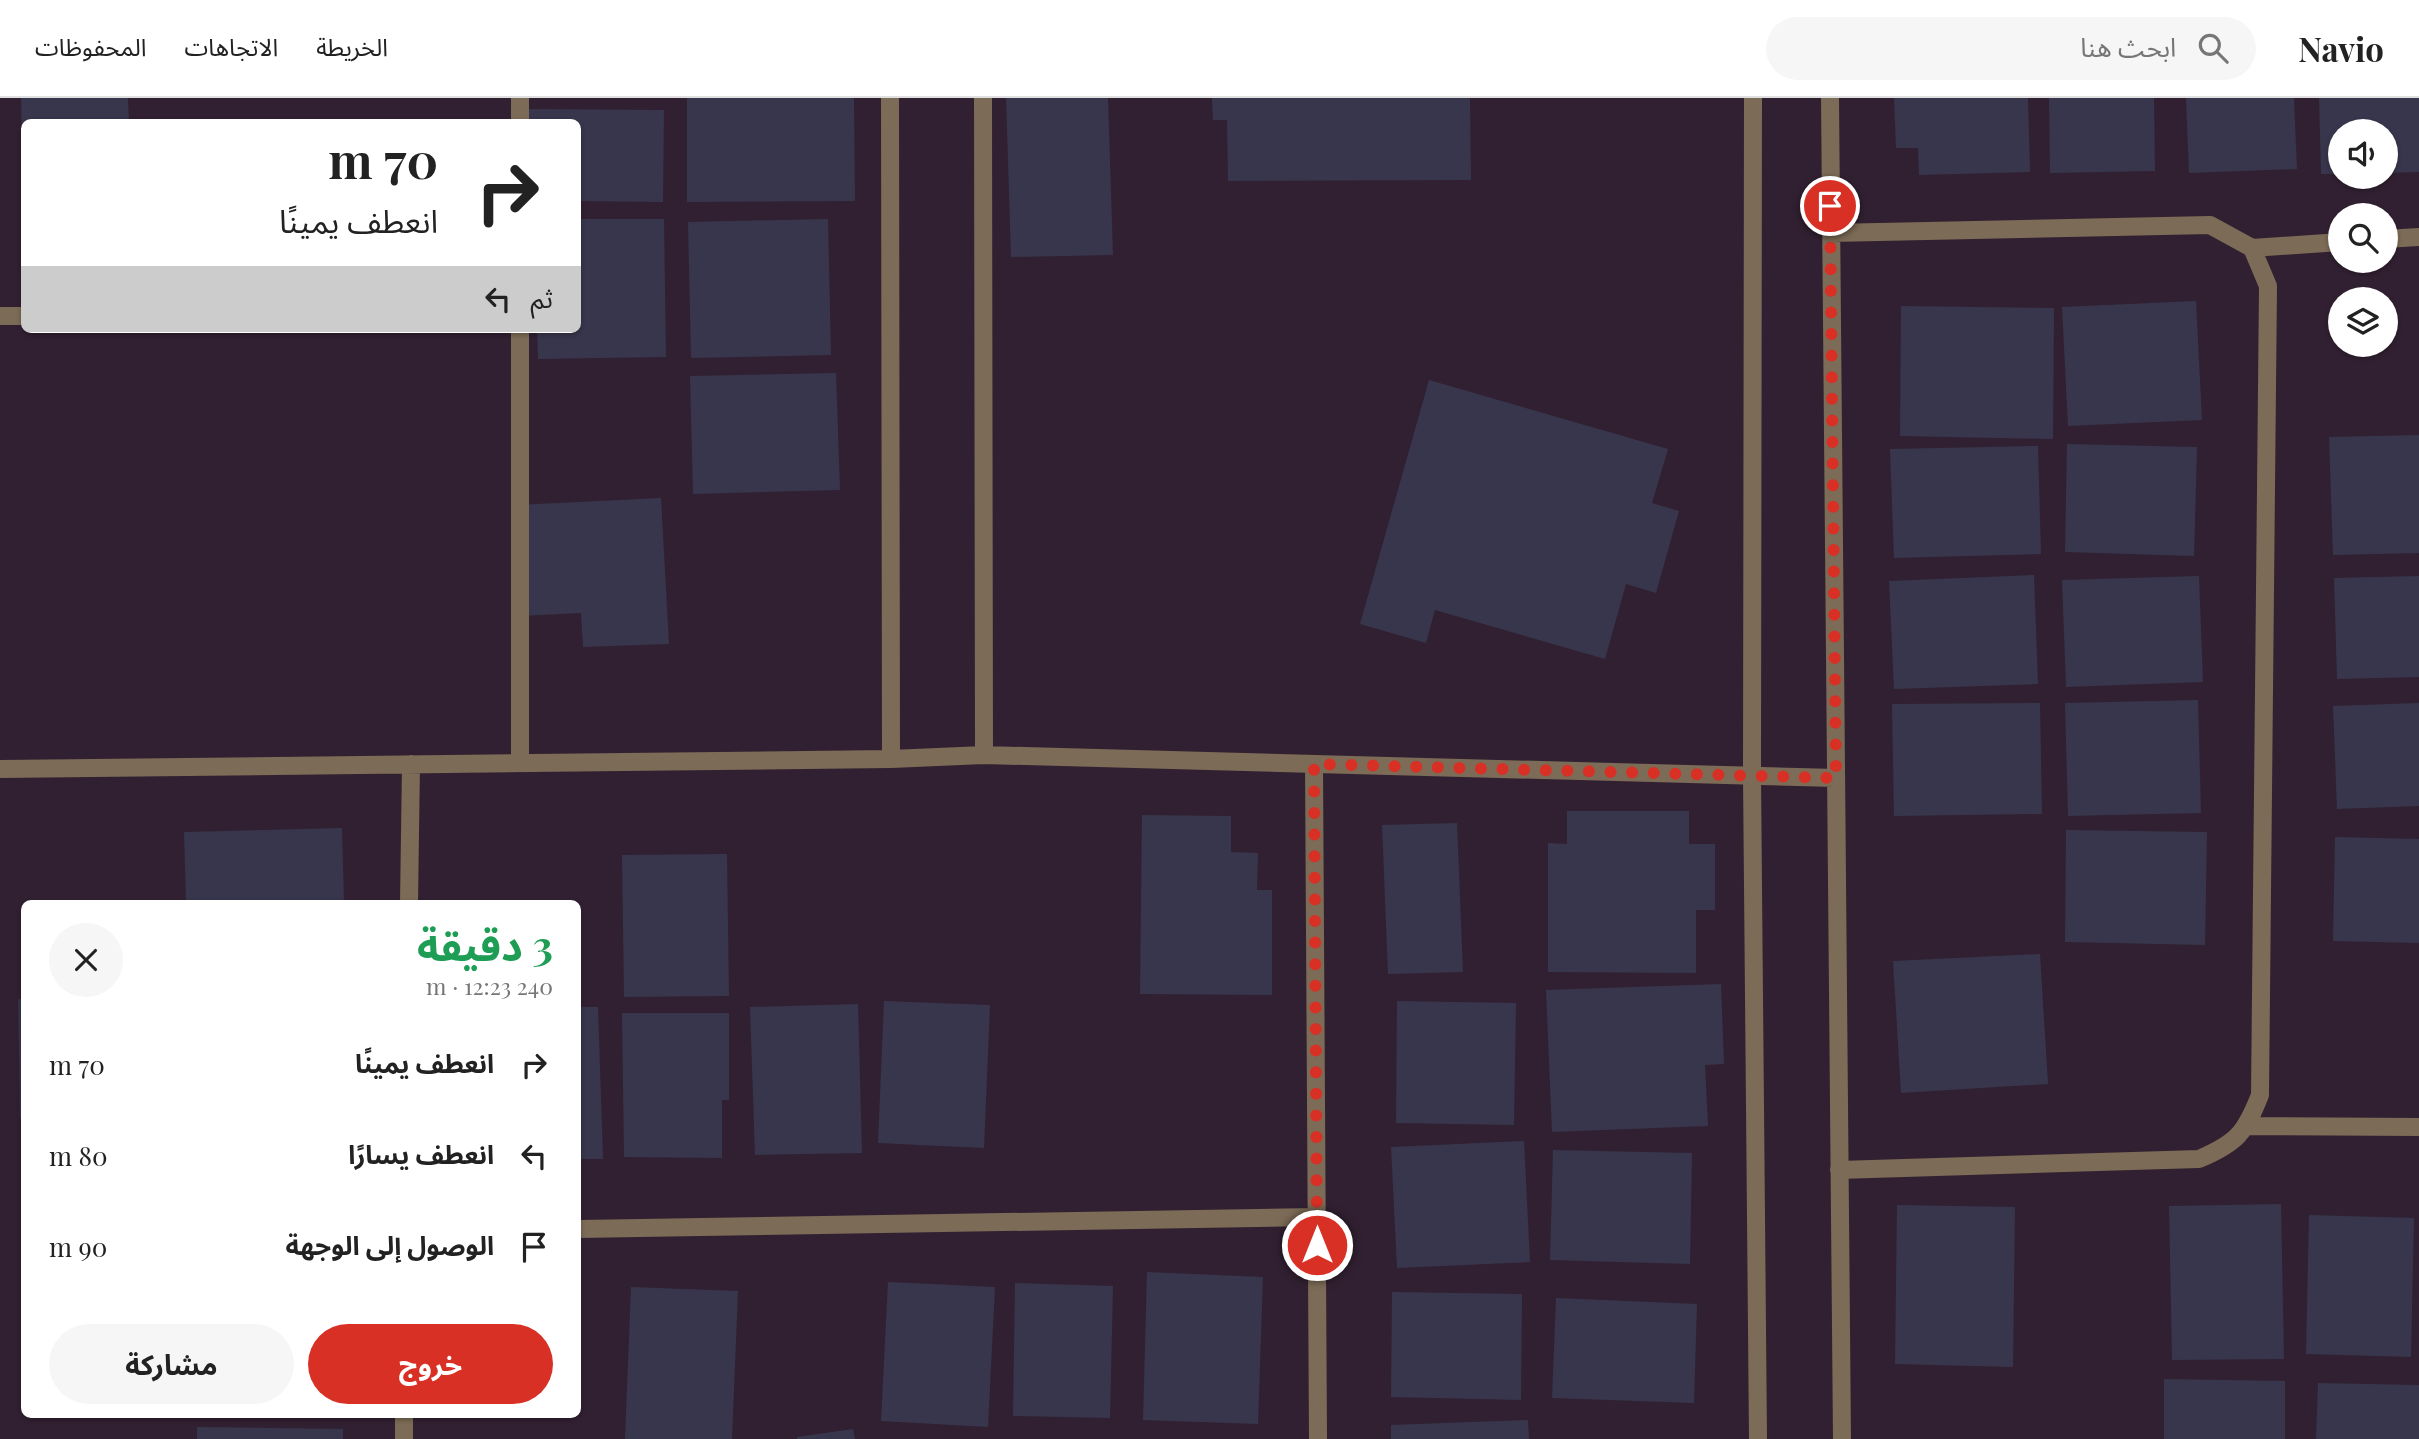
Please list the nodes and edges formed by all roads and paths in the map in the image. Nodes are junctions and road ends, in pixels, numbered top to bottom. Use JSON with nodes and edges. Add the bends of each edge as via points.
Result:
{"nodes":[{"id":1,"x":520,"y":98,"type":"edge"},
{"id":2,"x":890,"y":98,"type":"edge"},
{"id":3,"x":983,"y":98,"type":"edge"},
{"id":4,"x":1753,"y":98,"type":"edge"},
{"id":5,"x":1830,"y":98,"type":"edge"},
{"id":6,"x":520,"y":119,"type":"edge"},
{"id":7,"x":1831,"y":233,"type":"junction"},
{"id":8,"x":2419,"y":237,"type":"edge"},
{"id":9,"x":2398,"y":238,"type":"edge"},
{"id":10,"x":2328,"y":243,"type":"edge"},
{"id":11,"x":2252,"y":248,"type":"junction"},
{"id":12,"x":0,"y":316,"type":"edge"},
{"id":13,"x":21,"y":316,"type":"edge"},
{"id":14,"x":520,"y":333,"type":"edge"},
{"id":15,"x":984,"y":755,"type":"junction"},
{"id":16,"x":891,"y":758,"type":"junction"},
{"id":17,"x":520,"y":763,"type":"junction"},
{"id":18,"x":411,"y":764,"type":"junction"},
{"id":19,"x":1314,"y":764,"type":"junction"},
{"id":20,"x":0,"y":769,"type":"edge"},
{"id":21,"x":1752,"y":776,"type":"junction"},
{"id":22,"x":1836,"y":778,"type":"junction"},
{"id":23,"x":409,"y":900,"type":"edge"},
{"id":24,"x":2249,"y":1126,"type":"junction"},
{"id":25,"x":2419,"y":1127,"type":"edge"},
{"id":26,"x":1839,"y":1170,"type":"junction"},
{"id":27,"x":1317,"y":1217,"type":"junction"},
{"id":28,"x":581,"y":1229,"type":"edge"},
{"id":29,"x":404,"y":1418,"type":"edge"},
{"id":30,"x":404,"y":1439,"type":"edge"},
{"id":31,"x":1318,"y":1439,"type":"edge"},
{"id":32,"x":1758,"y":1439,"type":"edge"},
{"id":33,"x":1842,"y":1439,"type":"edge"}],
"edges":[{"from":1,"to":6,"type":"street"},
{"from":2,"to":16,"type":"street"},
{"from":3,"to":15,"type":"street"},
{"from":4,"to":21,"type":"street"},
{"from":5,"to":7,"type":"street"},
{"from":7,"to":11,"type":"street","via":[[2210,225]]},
{"from":7,"to":22,"type":"street"},
{"from":8,"to":9,"type":"street"},
{"from":10,"to":11,"type":"street"},
{"from":11,"to":24,"type":"street","via":[[2268,286],[2268,300],[2260,1095]]},
{"from":12,"to":13,"type":"street"},
{"from":14,"to":17,"type":"street"},
{"from":15,"to":16,"type":"street"},
{"from":15,"to":19,"type":"street"},
{"from":16,"to":17,"type":"street"},
{"from":17,"to":18,"type":"street"},
{"from":18,"to":20,"type":"street"},
{"from":18,"to":23,"type":"street"},
{"from":19,"to":21,"type":"street"},
{"from":19,"to":27,"type":"street"},
{"from":21,"to":22,"type":"street"},
{"from":21,"to":32,"type":"street"},
{"from":22,"to":26,"type":"street"},
{"from":24,"to":25,"type":"street"},
{"from":24,"to":26,"type":"street","via":[[2225,1148],[2199,1159]]},
{"from":26,"to":33,"type":"street"},
{"from":27,"to":28,"type":"street"},
{"from":27,"to":31,"type":"street"},
{"from":29,"to":30,"type":"street"}]}
